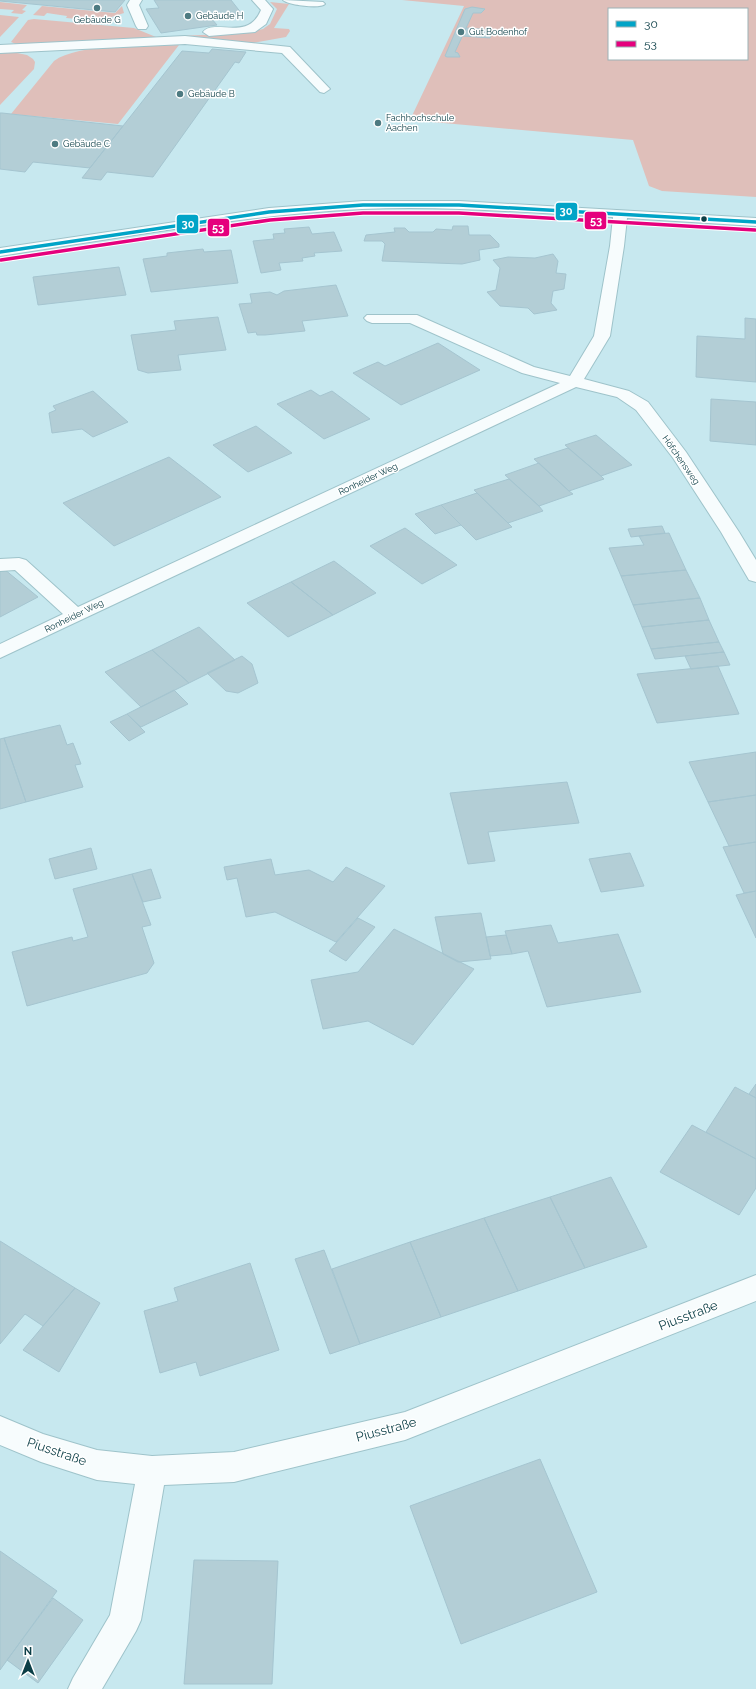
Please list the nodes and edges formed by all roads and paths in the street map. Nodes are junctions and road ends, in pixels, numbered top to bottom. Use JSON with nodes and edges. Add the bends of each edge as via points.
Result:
{"nodes":[{"id":1,"x":136,"y":0,"type":"edge"},
{"id":2,"x":258,"y":0,"type":"edge"},
{"id":3,"x":289,"y":0,"type":"edge"},
{"id":4,"x":319,"y":4,"type":"dead end"},
{"id":5,"x":148,"y":14,"type":"dead end"},
{"id":6,"x":136,"y":15,"type":"junction"},
{"id":7,"x":142,"y":26,"type":"dead end"},
{"id":8,"x":194,"y":34,"type":"dead end"},
{"id":9,"x":0,"y":49,"type":"edge"},
{"id":10,"x":324,"y":89,"type":"dead end"},
{"id":11,"x":620,"y":213,"type":"junction"},
{"id":12,"x":756,"y":222,"type":"edge"},
{"id":13,"x":0,"y":252,"type":"edge"},
{"id":14,"x":372,"y":318,"type":"dead end"},
{"id":15,"x":576,"y":381,"type":"junction"},
{"id":16,"x":0,"y":565,"type":"edge"},
{"id":17,"x":756,"y":576,"type":"edge"},
{"id":18,"x":76,"y":615,"type":"junction"},
{"id":19,"x":0,"y":652,"type":"edge"},
{"id":20,"x":756,"y":1288,"type":"edge"},
{"id":21,"x":0,"y":1430,"type":"edge"},
{"id":22,"x":152,"y":1471,"type":"junction"},
{"id":23,"x":84,"y":1689,"type":"edge"}],
"edges":[{"from":1,"to":6,"type":"street","via":[[133,5]]},
{"from":2,"to":8,"type":"street","via":[[267,9],[262,22],[251,29]]},
{"from":3,"to":4,"type":"street"},
{"from":5,"to":6,"type":"street"},
{"from":6,"to":7,"type":"street"},
{"from":9,"to":10,"type":"street","via":[[185,40],[286,50]]},
{"from":11,"to":12,"type":"street"},
{"from":11,"to":13,"type":"street","via":[[459,205],[363,205],[254,214]]},
{"from":11,"to":15,"type":"street","via":[[602,336]]},
{"from":14,"to":15,"type":"street","name":"Höfchensweg","via":[[412,318],[528,370]]},
{"from":15,"to":17,"type":"street","name":"Höfchensweg","via":[[623,394],[642,406],[680,456]]},
{"from":15,"to":18,"type":"street","name":"Ronheider Weg"},
{"from":16,"to":18,"type":"street","via":[[18,564]]},
{"from":18,"to":19,"type":"street","name":"Ronheider Weg"},
{"from":20,"to":22,"type":"street","name":"Piusstraße","via":[[405,1426],[234,1467]]},
{"from":21,"to":22,"type":"street","name":"Piusstraße","via":[[41,1448],[97,1465]]},
{"from":22,"to":23,"type":"street","via":[[125,1620]]}]}
